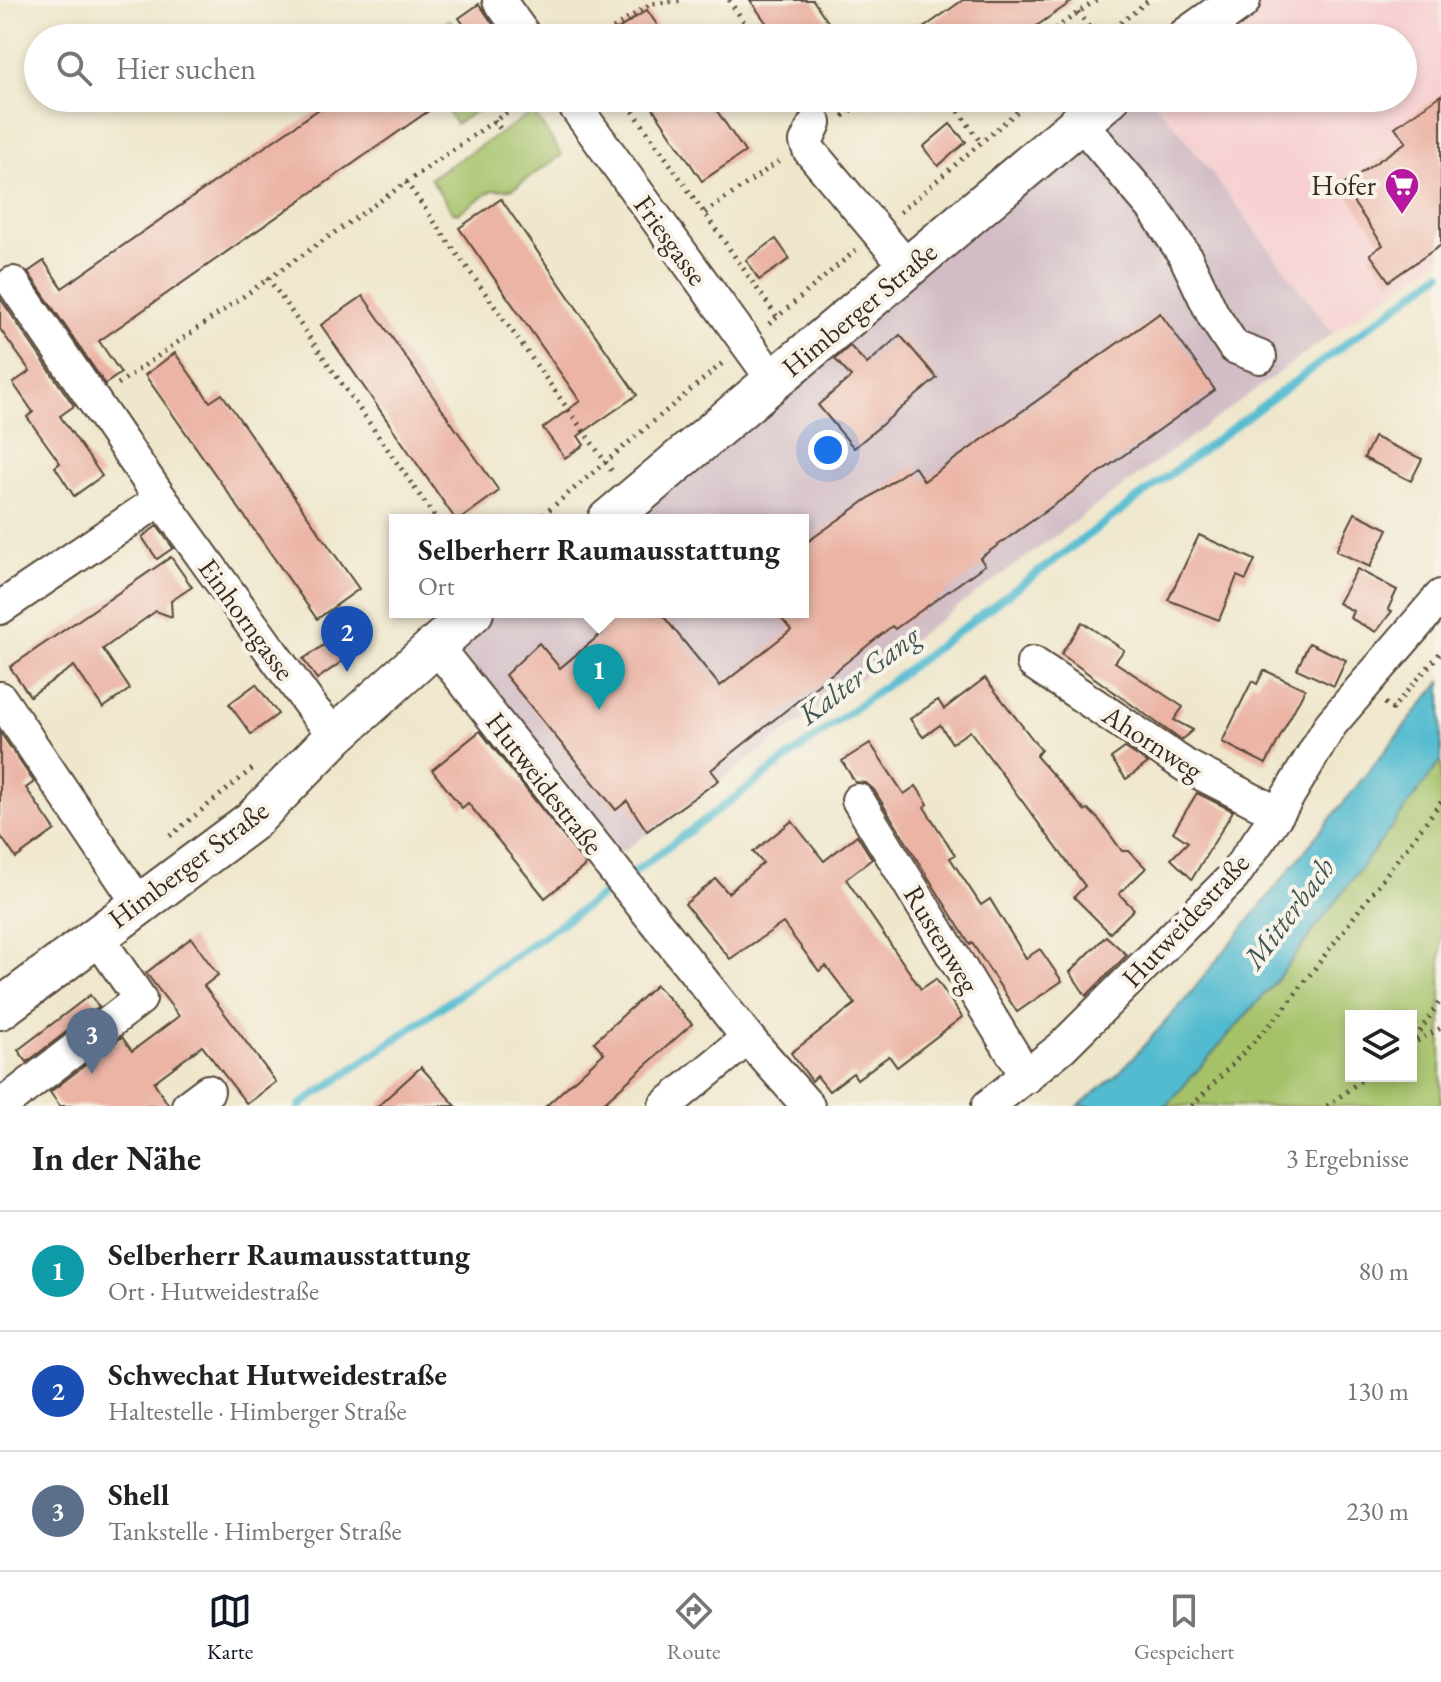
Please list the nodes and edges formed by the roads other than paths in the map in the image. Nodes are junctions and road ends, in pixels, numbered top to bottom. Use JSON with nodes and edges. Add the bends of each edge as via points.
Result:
{"nodes":[{"id":1,"x":499,"y":0,"type":"edge"},
{"id":2,"x":1240,"y":0,"type":"edge"},
{"id":3,"x":516,"y":24,"type":"edge"},
{"id":4,"x":1207,"y":24,"type":"edge"},
{"id":5,"x":579,"y":112,"type":"edge"},
{"id":6,"x":1092,"y":112,"type":"edge"},
{"id":7,"x":1095,"y":112,"type":"edge"},
{"id":8,"x":815,"y":123,"type":"dead end"},
{"id":9,"x":908,"y":268,"type":"junction"},
{"id":10,"x":13,"y":283,"type":"dead end"},
{"id":11,"x":1260,"y":357,"type":"dead end"},
{"id":12,"x":774,"y":381,"type":"junction"},
{"id":13,"x":161,"y":499,"type":"junction"},
{"id":14,"x":622,"y":508,"type":"edge"},
{"id":15,"x":1441,"y":596,"type":"edge"},
{"id":16,"x":0,"y":608,"type":"edge"},
{"id":17,"x":466,"y":618,"type":"edge"},
{"id":18,"x":435,"y":645,"type":"junction"},
{"id":19,"x":1033,"y":663,"type":"dead end"},
{"id":20,"x":0,"y":698,"type":"edge"},
{"id":21,"x":336,"y":735,"type":"junction"},
{"id":22,"x":858,"y":800,"type":"dead end"},
{"id":23,"x":1278,"y":813,"type":"junction"},
{"id":24,"x":139,"y":904,"type":"junction"},
{"id":25,"x":96,"y":935,"type":"junction"},
{"id":26,"x":0,"y":1009,"type":"edge"},
{"id":27,"x":748,"y":1038,"type":"junction"},
{"id":28,"x":1027,"y":1077,"type":"junction"},
{"id":29,"x":1,"y":1106,"type":"edge"},
{"id":30,"x":665,"y":1106,"type":"edge"},
{"id":31,"x":808,"y":1106,"type":"edge"},
{"id":32,"x":988,"y":1106,"type":"edge"}],
"edges":[{"from":1,"to":3,"type":"street"},
{"from":2,"to":4,"type":"main road"},
{"from":5,"to":12,"type":"street","name":"Friesgasse"},
{"from":6,"to":9,"type":"main road","name":"Himberger Straße"},
{"from":7,"to":11,"type":"street","via":[[1185,256],[1234,347]]},
{"from":8,"to":9,"type":"street","via":[[806,142],[809,150]]},
{"from":9,"to":12,"type":"main road","name":"Himberger Straße"},
{"from":10,"to":13,"type":"street","name":"Einhorngasse"},
{"from":12,"to":14,"type":"main road","name":"Himberger Straße"},
{"from":13,"to":16,"type":"street"},
{"from":13,"to":21,"type":"street","name":"Einhorngasse"},
{"from":15,"to":23,"type":"street","name":"Hutweidestraße","via":[[1331,724]]},
{"from":17,"to":18,"type":"main road","name":"Himberger Straße"},
{"from":18,"to":21,"type":"main road","name":"Himberger Straße"},
{"from":18,"to":27,"type":"street","name":"Hutweidestraße"},
{"from":19,"to":23,"type":"street","name":"Ahornweg","via":[[1186,766]]},
{"from":20,"to":24,"type":"street"},
{"from":21,"to":24,"type":"main road","name":"Himberger Straße","via":[[253,820]]},
{"from":22,"to":28,"type":"street","name":"Rustenweg"},
{"from":23,"to":28,"type":"street","name":"Hutweidestraße","via":[[1233,877]]},
{"from":24,"to":25,"type":"main road","name":"Himberger Straße"},
{"from":25,"to":26,"type":"main road","name":"Himberger Straße"},
{"from":25,"to":29,"type":"street","via":[[140,999]]},
{"from":27,"to":30,"type":"street"},
{"from":27,"to":31,"type":"street","name":"Hutweidestraße"},
{"from":28,"to":32,"type":"street","name":"Hutweidestraße"}]}
